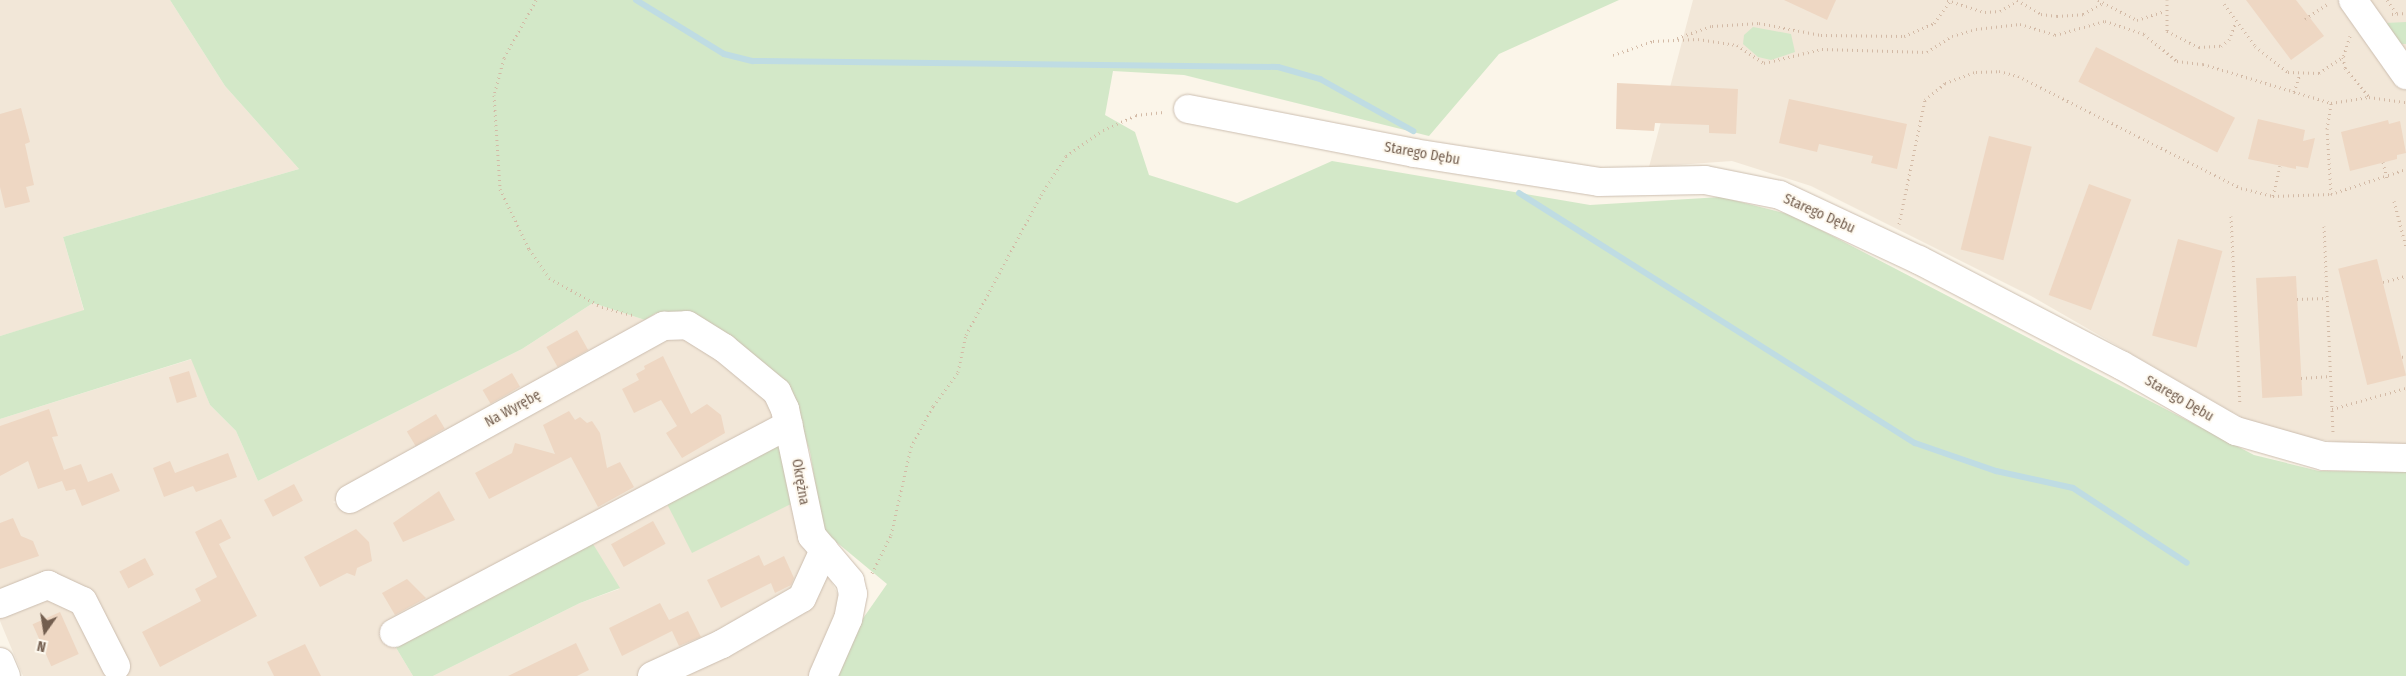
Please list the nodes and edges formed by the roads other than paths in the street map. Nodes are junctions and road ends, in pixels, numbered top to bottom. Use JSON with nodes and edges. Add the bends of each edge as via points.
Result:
{"nodes":[{"id":1,"x":2353,"y":0,"type":"edge"},
{"id":2,"x":2406,"y":75,"type":"edge"},
{"id":3,"x":1188,"y":109,"type":"road end"},
{"id":4,"x":678,"y":323,"type":"joint"},
{"id":5,"x":788,"y":425,"type":"junction"},
{"id":6,"x":2406,"y":458,"type":"edge"},
{"id":7,"x":350,"y":499,"type":"dead end"},
{"id":8,"x":824,"y":550,"type":"junction"},
{"id":9,"x":0,"y":604,"type":"edge"},
{"id":10,"x":394,"y":633,"type":"dead end"},
{"id":11,"x":0,"y":662,"type":"edge"},
{"id":12,"x":116,"y":666,"type":"dead end"},
{"id":13,"x":6,"y":676,"type":"edge"},
{"id":14,"x":652,"y":676,"type":"edge"},
{"id":15,"x":823,"y":676,"type":"edge"}],
"edges":[{"from":1,"to":2,"type":"street"},
{"from":3,"to":6,"type":"street","name":"Starego Dębu","via":[[1414,153],[1599,182],[1705,180],[1753,188],[1803,205],[1894,249],[2120,365],[2236,431],[2324,456]]},
{"from":4,"to":5,"type":"street","name":"Okrężna","via":[[724,348],[778,392]]},
{"from":4,"to":7,"type":"street","name":"Na Wyrębę","via":[[650,334]]},
{"from":5,"to":8,"type":"street","name":"Okrężna","via":[[807,520],[812,536]]},
{"from":5,"to":10,"type":"street"},
{"from":8,"to":14,"type":"street","via":[[802,598],[722,644]]},
{"from":8,"to":15,"type":"street","name":"Okrężna","via":[[850,581],[853,594],[848,619]]},
{"from":9,"to":12,"type":"street","via":[[48,585],[83,601]]},
{"from":11,"to":13,"type":"street"}]}
